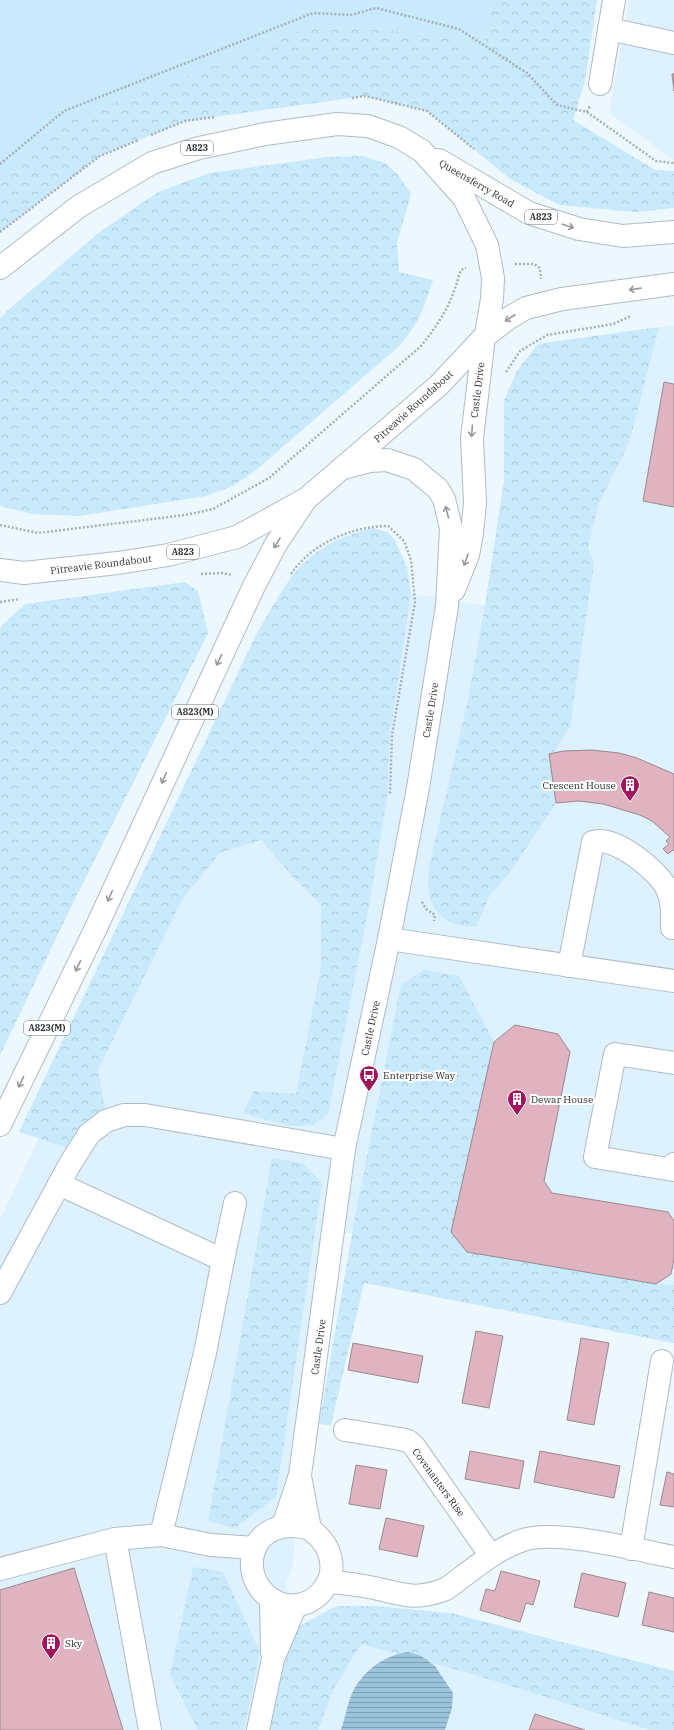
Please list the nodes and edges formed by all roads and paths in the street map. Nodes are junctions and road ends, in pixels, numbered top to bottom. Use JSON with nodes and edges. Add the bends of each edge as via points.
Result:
{"nodes":[{"id":1,"x":614,"y":0,"type":"edge"},
{"id":2,"x":609,"y":29,"type":"junction"},
{"id":3,"x":674,"y":42,"type":"edge"},
{"id":4,"x":600,"y":84,"type":"joint"},
{"id":5,"x":350,"y":99,"type":"dead end"},
{"id":6,"x":587,"y":112,"type":"junction"},
{"id":7,"x":216,"y":117,"type":"dead end"},
{"id":8,"x":150,"y":136,"type":"dead end"},
{"id":9,"x":142,"y":138,"type":"dead end"},
{"id":10,"x":474,"y":150,"type":"dead end"},
{"id":11,"x":422,"y":151,"type":"junction"},
{"id":12,"x":674,"y":163,"type":"edge"},
{"id":13,"x":0,"y":164,"type":"edge"},
{"id":14,"x":0,"y":232,"type":"edge"},
{"id":15,"x":674,"y":232,"type":"edge"},
{"id":16,"x":491,"y":266,"type":"junction"},
{"id":17,"x":0,"y":268,"type":"edge"},
{"id":18,"x":674,"y":284,"type":"edge"},
{"id":19,"x":545,"y":303,"type":"junction"},
{"id":20,"x":638,"y":313,"type":"dead end"},
{"id":21,"x":485,"y":336,"type":"junction"},
{"id":22,"x":344,"y":468,"type":"junction"},
{"id":23,"x":306,"y":499,"type":"junction"},
{"id":24,"x":0,"y":525,"type":"edge"},
{"id":25,"x":0,"y":570,"type":"edge"},
{"id":26,"x":195,"y":575,"type":"dead end"},
{"id":27,"x":286,"y":580,"type":"dead end"},
{"id":28,"x":253,"y":588,"type":"junction"},
{"id":29,"x":24,"y":598,"type":"dead end"},
{"id":30,"x":0,"y":602,"type":"edge"},
{"id":31,"x":447,"y":606,"type":"junction"},
{"id":32,"x":390,"y":797,"type":"dead end"},
{"id":33,"x":672,"y":928,"type":"dead end"},
{"id":34,"x":389,"y":939,"type":"junction"},
{"id":35,"x":569,"y":966,"type":"junction"},
{"id":36,"x":674,"y":981,"type":"edge"},
{"id":37,"x":674,"y":1063,"type":"edge"},
{"id":38,"x":0,"y":1125,"type":"edge"},
{"id":39,"x":344,"y":1149,"type":"junction"},
{"id":40,"x":674,"y":1164,"type":"edge"},
{"id":41,"x":59,"y":1184,"type":"junction"},
{"id":42,"x":235,"y":1203,"type":"dead end"},
{"id":43,"x":223,"y":1260,"type":"junction"},
{"id":44,"x":0,"y":1293,"type":"edge"},
{"id":45,"x":662,"y":1361,"type":"dead end"},
{"id":46,"x":345,"y":1430,"type":"dead end"},
{"id":47,"x":300,"y":1475,"type":"junction"},
{"id":48,"x":283,"y":1526,"type":"junction"},
{"id":49,"x":310,"y":1529,"type":"junction"},
{"id":50,"x":162,"y":1535,"type":"junction"},
{"id":51,"x":115,"y":1539,"type":"junction"},
{"id":52,"x":631,"y":1549,"type":"junction"},
{"id":53,"x":491,"y":1556,"type":"junction"},
{"id":54,"x":674,"y":1557,"type":"edge"},
{"id":55,"x":254,"y":1558,"type":"junction"},
{"id":56,"x":0,"y":1568,"type":"edge"},
{"id":57,"x":330,"y":1571,"type":"junction"},
{"id":58,"x":271,"y":1600,"type":"junction"},
{"id":59,"x":296,"y":1605,"type":"junction"},
{"id":60,"x":273,"y":1659,"type":"junction"},
{"id":61,"x":150,"y":1730,"type":"edge"},
{"id":62,"x":258,"y":1730,"type":"edge"}],
"edges":[{"from":1,"to":2,"type":"main road"},
{"from":2,"to":3,"type":"main road"},
{"from":2,"to":4,"type":"main road"},
{"from":4,"to":6,"type":"path"},
{"from":5,"to":10,"type":"path","via":[[365,96],[427,111]]},
{"from":6,"to":12,"type":"path","via":[[656,161]]},
{"from":6,"to":13,"type":"path","via":[[557,105],[527,73],[459,28],[376,8],[352,14],[313,13],[64,111]]},
{"from":7,"to":8,"type":"path","via":[[185,121]]},
{"from":9,"to":14,"type":"path","via":[[100,156]]},
{"from":11,"to":15,"type":"main road","name":"Queensferry Road","number":"A823","one_way":true,"via":[[529,213],[579,229],[623,236]]},
{"from":11,"to":16,"type":"main road","number":"A823","via":[[464,198],[487,245]]},
{"from":11,"to":17,"type":"main road","number":"A823","via":[[400,137],[368,126],[337,124],[265,134],[199,148],[152,163],[78,206]]},
{"from":16,"to":19,"type":"path","via":[[521,263],[534,264],[540,268]]},
{"from":16,"to":21,"type":"main road","number":"A823","via":[[492,299]]},
{"from":16,"to":24,"type":"path","via":[[461,270],[447,309],[421,346],[269,478],[236,498],[213,509],[185,515],[65,531],[38,533]]},
{"from":18,"to":19,"type":"main road","number":"A823","one_way":true,"via":[[562,298]]},
{"from":19,"to":20,"type":"path","via":[[547,335],[613,324]]},
{"from":19,"to":21,"type":"main road","number":"A823","one_way":true,"via":[[526,308]]},
{"from":21,"to":22,"type":"main road","name":"Pitreavie Roundabout","number":"A823","via":[[439,385]]},
{"from":21,"to":31,"type":"main road","name":"Castle Drive","one_way":true,"via":[[472,438],[475,503],[472,533],[468,555]]},
{"from":22,"to":23,"type":"main road","name":"Pitreavie Roundabout","number":"A823"},
{"from":31,"to":22,"type":"main road","name":"Castle Drive","one_way":true,"via":[[451,528],[444,499],[438,489],[414,469],[387,460],[370,461]]},
{"from":23,"to":25,"type":"main road","name":"Pitreavie Roundabout","number":"A823","via":[[237,537],[210,546],[80,568],[24,572]]},
{"from":23,"to":28,"type":"main road","number":"A823(M)","one_way":true,"via":[[276,544]]},
{"from":26,"to":28,"type":"path","via":[[232,575]]},
{"from":27,"to":32,"type":"path","via":[[299,561],[333,538],[370,526],[388,526],[404,542],[411,560],[414,602],[392,735]]},
{"from":28,"to":38,"type":"main road","number":"A823(M)","one_way":true,"via":[[95,930]]},
{"from":29,"to":30,"type":"path"},
{"from":31,"to":34,"type":"main road","name":"Castle Drive","via":[[418,788]]},
{"from":33,"to":35,"type":"main road","via":[[672,902],[667,888],[656,873],[638,857],[598,840],[593,842]]},
{"from":34,"to":35,"type":"main road"},
{"from":34,"to":39,"type":"main road","name":"Castle Drive"},
{"from":35,"to":36,"type":"main road"},
{"from":37,"to":40,"type":"main road","via":[[614,1054],[595,1157],[673,1170]]},
{"from":39,"to":41,"type":"main road","via":[[145,1114],[124,1115],[106,1121],[89,1134]]},
{"from":39,"to":47,"type":"main road","name":"Castle Drive"},
{"from":41,"to":43,"type":"main road"},
{"from":41,"to":44,"type":"main road"},
{"from":42,"to":43,"type":"main road"},
{"from":43,"to":50,"type":"main road","via":[[205,1353]]},
{"from":45,"to":52,"type":"main road"},
{"from":46,"to":53,"type":"main road","name":"Covenanters Rise","via":[[400,1439],[414,1446]]},
{"from":47,"to":48,"type":"main road","name":"Castle Drive"},
{"from":47,"to":49,"type":"main road","name":"Castle Drive"},
{"from":48,"to":49,"type":"main road","via":[[297,1525]]},
{"from":48,"to":55,"type":"main road","via":[[262,1538]]},
{"from":49,"to":57,"type":"main road","via":[[321,1537],[328,1548]]},
{"from":50,"to":51,"type":"main road"},
{"from":50,"to":55,"type":"main road","via":[[211,1545]]},
{"from":51,"to":56,"type":"main road"},
{"from":51,"to":61,"type":"main road"},
{"from":52,"to":53,"type":"main road","via":[[579,1539],[536,1537]]},
{"from":52,"to":54,"type":"main road"},
{"from":53,"to":57,"type":"main road","via":[[446,1588],[434,1593],[404,1596],[370,1587]]},
{"from":55,"to":58,"type":"main road","via":[[255,1580],[261,1591]]},
{"from":57,"to":59,"type":"main road","via":[[321,1593],[310,1601]]},
{"from":58,"to":59,"type":"main road"},
{"from":58,"to":60,"type":"main road"},
{"from":59,"to":60,"type":"main road"},
{"from":60,"to":62,"type":"main road"}]}
